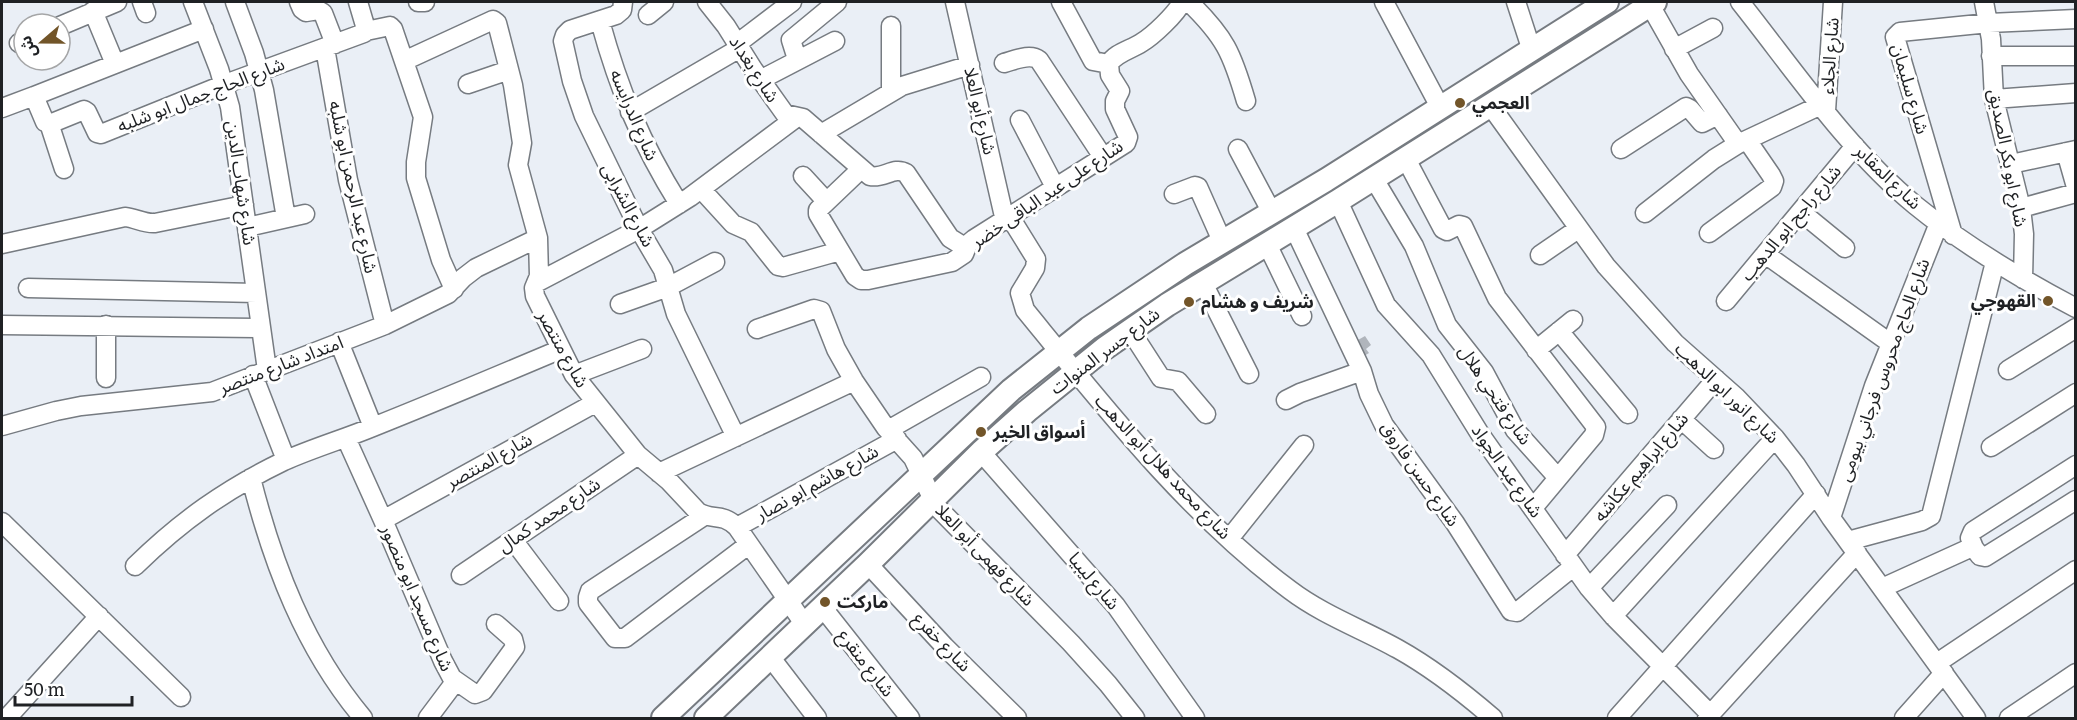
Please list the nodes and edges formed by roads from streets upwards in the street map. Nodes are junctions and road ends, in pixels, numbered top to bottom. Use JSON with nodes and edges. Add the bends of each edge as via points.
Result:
{"nodes":[{"id":1,"x":193,"y":2,"type":"edge"},
{"id":2,"x":235,"y":2,"type":"edge"},
{"id":3,"x":299,"y":2,"type":"edge"},
{"id":4,"x":358,"y":2,"type":"edge"},
{"id":5,"x":418,"y":2,"type":"edge"},
{"id":6,"x":425,"y":2,"type":"edge"},
{"id":7,"x":623,"y":2,"type":"edge"},
{"id":8,"x":664,"y":2,"type":"edge"},
{"id":9,"x":706,"y":2,"type":"edge"},
{"id":10,"x":792,"y":2,"type":"edge"},
{"id":11,"x":837,"y":2,"type":"edge"},
{"id":12,"x":955,"y":2,"type":"edge"},
{"id":13,"x":1061,"y":2,"type":"edge"},
{"id":14,"x":1182,"y":2,"type":"edge"},
{"id":15,"x":1189,"y":2,"type":"edge"},
{"id":16,"x":1383,"y":2,"type":"edge"},
{"id":17,"x":1516,"y":2,"type":"edge"},
{"id":18,"x":1740,"y":2,"type":"edge"},
{"id":19,"x":1833,"y":2,"type":"edge"},
{"id":20,"x":1984,"y":2,"type":"edge"},
{"id":21,"x":1602,"y":3,"type":"edge"},
{"id":22,"x":1652,"y":3,"type":"edge"},
{"id":23,"x":105,"y":5,"type":"edge"},
{"id":24,"x":648,"y":15,"type":"dead end"},
{"id":25,"x":2076,"y":18,"type":"edge"},
{"id":26,"x":72,"y":20,"type":"edge"},
{"id":27,"x":600,"y":21,"type":"junction"},
{"id":28,"x":1989,"y":23,"type":"junction"},
{"id":29,"x":891,"y":26,"type":"dead end"},
{"id":30,"x":1713,"y":28,"type":"dead end"},
{"id":31,"x":204,"y":29,"type":"junction"},
{"id":32,"x":366,"y":31,"type":"junction"},
{"id":33,"x":835,"y":41,"type":"dead end"},
{"id":34,"x":330,"y":46,"type":"junction"},
{"id":35,"x":739,"y":46,"type":"junction"},
{"id":36,"x":1531,"y":48,"type":"junction"},
{"id":37,"x":1674,"y":49,"type":"junction"},
{"id":38,"x":1991,"y":56,"type":"junction"},
{"id":39,"x":2076,"y":56,"type":"edge"},
{"id":40,"x":797,"y":59,"type":"junction"},
{"id":41,"x":404,"y":61,"type":"junction"},
{"id":42,"x":1005,"y":63,"type":"dead end"},
{"id":43,"x":115,"y":64,"type":"junction"},
{"id":44,"x":1109,"y":64,"type":"junction"},
{"id":45,"x":970,"y":65,"type":"junction"},
{"id":46,"x":509,"y":70,"type":"junction"},
{"id":47,"x":258,"y":73,"type":"junction"},
{"id":48,"x":760,"y":80,"type":"junction"},
{"id":49,"x":225,"y":84,"type":"junction"},
{"id":50,"x":468,"y":84,"type":"dead end"},
{"id":51,"x":891,"y":91,"type":"junction"},
{"id":52,"x":2076,"y":93,"type":"edge"},
{"id":53,"x":34,"y":96,"type":"junction"},
{"id":54,"x":1994,"y":99,"type":"junction"},
{"id":55,"x":1246,"y":101,"type":"dead end"},
{"id":56,"x":1490,"y":105,"type":"junction"},
{"id":57,"x":1440,"y":107,"type":"junction"},
{"id":58,"x":2,"y":108,"type":"edge"},
{"id":59,"x":1824,"y":108,"type":"junction"},
{"id":60,"x":630,"y":112,"type":"junction"},
{"id":61,"x":1718,"y":115,"type":"junction"},
{"id":62,"x":797,"y":117,"type":"junction"},
{"id":63,"x":1020,"y":120,"type":"dead end"},
{"id":64,"x":50,"y":123,"type":"junction"},
{"id":65,"x":821,"y":134,"type":"junction"},
{"id":66,"x":1743,"y":142,"type":"junction"},
{"id":67,"x":1855,"y":146,"type":"junction"},
{"id":68,"x":1238,"y":149,"type":"dead end"},
{"id":69,"x":1621,"y":149,"type":"dead end"},
{"id":70,"x":2071,"y":151,"type":"edge"},
{"id":71,"x":1104,"y":157,"type":"junction"},
{"id":72,"x":1406,"y":159,"type":"junction"},
{"id":73,"x":2011,"y":164,"type":"junction"},
{"id":74,"x":64,"y":169,"type":"dead end"},
{"id":75,"x":861,"y":169,"type":"junction"},
{"id":76,"x":803,"y":176,"type":"dead end"},
{"id":77,"x":1374,"y":179,"type":"junction"},
{"id":78,"x":1055,"y":187,"type":"junction"},
{"id":79,"x":2076,"y":187,"type":"edge"},
{"id":80,"x":701,"y":189,"type":"junction"},
{"id":81,"x":2076,"y":193,"type":"edge"},
{"id":82,"x":1174,"y":194,"type":"dead end"},
{"id":83,"x":826,"y":201,"type":"junction"},
{"id":84,"x":1338,"y":201,"type":"junction"},
{"id":85,"x":679,"y":204,"type":"junction"},
{"id":86,"x":244,"y":206,"type":"junction"},
{"id":87,"x":2021,"y":208,"type":"junction"},
{"id":88,"x":1271,"y":211,"type":"junction"},
{"id":89,"x":1801,"y":212,"type":"junction"},
{"id":90,"x":1645,"y":213,"type":"dead end"},
{"id":91,"x":305,"y":214,"type":"dead end"},
{"id":92,"x":286,"y":218,"type":"junction"},
{"id":93,"x":1008,"y":219,"type":"junction"},
{"id":94,"x":247,"y":227,"type":"junction"},
{"id":95,"x":1294,"y":228,"type":"junction"},
{"id":96,"x":639,"y":229,"type":"junction"},
{"id":97,"x":1578,"y":229,"type":"junction"},
{"id":98,"x":1946,"y":229,"type":"junction"},
{"id":99,"x":1709,"y":233,"type":"dead end"},
{"id":100,"x":538,"y":238,"type":"junction"},
{"id":101,"x":1222,"y":241,"type":"junction"},
{"id":102,"x":2,"y":244,"type":"edge"},
{"id":103,"x":1267,"y":244,"type":"junction"},
{"id":104,"x":1845,"y":248,"type":"dead end"},
{"id":105,"x":966,"y":249,"type":"junction"},
{"id":106,"x":840,"y":251,"type":"junction"},
{"id":107,"x":1765,"y":254,"type":"junction"},
{"id":108,"x":1540,"y":255,"type":"dead end"},
{"id":109,"x":715,"y":262,"type":"dead end"},
{"id":110,"x":1995,"y":262,"type":"junction"},
{"id":111,"x":2023,"y":279,"type":"junction"},
{"id":112,"x":537,"y":283,"type":"junction"},
{"id":113,"x":1203,"y":283,"type":"junction"},
{"id":114,"x":668,"y":287,"type":"junction"},
{"id":115,"x":28,"y":288,"type":"dead end"},
{"id":116,"x":454,"y":289,"type":"junction"},
{"id":117,"x":256,"y":293,"type":"junction"},
{"id":118,"x":1726,"y":301,"type":"dead end"},
{"id":119,"x":620,"y":304,"type":"dead end"},
{"id":120,"x":2074,"y":304,"type":"edge"},
{"id":121,"x":1302,"y":316,"type":"dead end"},
{"id":122,"x":2,"y":325,"type":"edge"},
{"id":123,"x":106,"y":325,"type":"junction"},
{"id":124,"x":385,"y":325,"type":"junction"},
{"id":125,"x":261,"y":328,"type":"junction"},
{"id":126,"x":2076,"y":328,"type":"edge"},
{"id":127,"x":757,"y":329,"type":"dead end"},
{"id":128,"x":1130,"y":330,"type":"junction"},
{"id":129,"x":339,"y":342,"type":"junction"},
{"id":130,"x":1890,"y":343,"type":"junction"},
{"id":131,"x":642,"y":349,"type":"dead end"},
{"id":132,"x":560,"y":350,"type":"junction"},
{"id":133,"x":1536,"y":350,"type":"junction"},
{"id":134,"x":1059,"y":351,"type":"junction"},
{"id":135,"x":1076,"y":370,"type":"junction"},
{"id":136,"x":2008,"y":370,"type":"dead end"},
{"id":137,"x":1362,"y":371,"type":"junction"},
{"id":138,"x":260,"y":372,"type":"junction"},
{"id":139,"x":1249,"y":374,"type":"dead end"},
{"id":140,"x":574,"y":375,"type":"junction"},
{"id":141,"x":981,"y":377,"type":"dead end"},
{"id":142,"x":106,"y":378,"type":"dead end"},
{"id":143,"x":1716,"y":379,"type":"junction"},
{"id":144,"x":854,"y":381,"type":"junction"},
{"id":145,"x":2076,"y":393,"type":"edge"},
{"id":146,"x":1286,"y":400,"type":"dead end"},
{"id":147,"x":596,"y":403,"type":"junction"},
{"id":148,"x":1206,"y":414,"type":"dead end"},
{"id":149,"x":1628,"y":414,"type":"dead end"},
{"id":150,"x":1682,"y":419,"type":"junction"},
{"id":151,"x":2,"y":426,"type":"edge"},
{"id":152,"x":373,"y":427,"type":"junction"},
{"id":153,"x":893,"y":435,"type":"junction"},
{"id":154,"x":736,"y":437,"type":"junction"},
{"id":155,"x":346,"y":438,"type":"junction"},
{"id":156,"x":1775,"y":438,"type":"junction"},
{"id":157,"x":1304,"y":445,"type":"dead end"},
{"id":158,"x":1991,"y":447,"type":"dead end"},
{"id":159,"x":1713,"y":449,"type":"dead end"},
{"id":160,"x":981,"y":452,"type":"junction"},
{"id":161,"x":638,"y":455,"type":"junction"},
{"id":162,"x":286,"y":460,"type":"junction"},
{"id":163,"x":2076,"y":465,"type":"edge"},
{"id":164,"x":659,"y":473,"type":"junction"},
{"id":165,"x":922,"y":476,"type":"junction"},
{"id":166,"x":251,"y":478,"type":"junction"},
{"id":167,"x":1558,"y":478,"type":"junction"},
{"id":168,"x":1816,"y":494,"type":"junction"},
{"id":169,"x":2076,"y":500,"type":"edge"},
{"id":170,"x":932,"y":501,"type":"junction"},
{"id":171,"x":1667,"y":505,"type":"dead end"},
{"id":172,"x":1533,"y":508,"type":"junction"},
{"id":173,"x":704,"y":516,"type":"junction"},
{"id":174,"x":1831,"y":518,"type":"junction"},
{"id":175,"x":383,"y":520,"type":"junction"},
{"id":176,"x":2,"y":522,"type":"edge"},
{"id":177,"x":737,"y":527,"type":"junction"},
{"id":178,"x":1229,"y":539,"type":"junction"},
{"id":179,"x":513,"y":540,"type":"junction"},
{"id":180,"x":748,"y":545,"type":"junction"},
{"id":181,"x":1853,"y":547,"type":"junction"},
{"id":182,"x":1974,"y":548,"type":"junction"},
{"id":183,"x":1569,"y":561,"type":"junction"},
{"id":184,"x":868,"y":564,"type":"junction"},
{"id":185,"x":135,"y":566,"type":"dead end"},
{"id":186,"x":2076,"y":570,"type":"edge"},
{"id":187,"x":461,"y":575,"type":"dead end"},
{"id":188,"x":1589,"y":588,"type":"junction"},
{"id":189,"x":1882,"y":588,"type":"junction"},
{"id":190,"x":559,"y":601,"type":"dead end"},
{"id":191,"x":787,"y":601,"type":"junction"},
{"id":192,"x":823,"y":608,"type":"junction"},
{"id":193,"x":99,"y":616,"type":"junction"},
{"id":194,"x":1613,"y":616,"type":"junction"},
{"id":195,"x":496,"y":624,"type":"dead end"},
{"id":196,"x":805,"y":626,"type":"junction"},
{"id":197,"x":771,"y":658,"type":"junction"},
{"id":198,"x":1664,"y":668,"type":"junction"},
{"id":199,"x":1940,"y":668,"type":"junction"},
{"id":200,"x":2076,"y":673,"type":"edge"},
{"id":201,"x":455,"y":682,"type":"junction"},
{"id":202,"x":181,"y":698,"type":"dead end"},
{"id":203,"x":709,"y":717,"type":"edge"},
{"id":204,"x":1709,"y":717,"type":"edge"},
{"id":205,"x":7,"y":718,"type":"edge"},
{"id":206,"x":363,"y":718,"type":"edge"},
{"id":207,"x":428,"y":718,"type":"edge"},
{"id":208,"x":663,"y":718,"type":"edge"},
{"id":209,"x":817,"y":718,"type":"edge"},
{"id":210,"x":910,"y":718,"type":"edge"},
{"id":211,"x":1017,"y":718,"type":"edge"},
{"id":212,"x":1135,"y":718,"type":"edge"},
{"id":213,"x":1195,"y":718,"type":"edge"},
{"id":214,"x":1493,"y":718,"type":"edge"},
{"id":215,"x":1617,"y":718,"type":"edge"},
{"id":216,"x":1904,"y":718,"type":"edge"},
{"id":217,"x":1976,"y":718,"type":"edge"},
{"id":218,"x":2008,"y":718,"type":"edge"}],
"edges":[{"from":1,"to":31,"type":"street","name":"شارع شهاب الدين"},
{"from":2,"to":47,"type":"street"},
{"from":3,"to":34,"type":"street","name":"شارع عبد الرحمن ابو شلبه","via":[[306,12],[323,13]]},
{"from":4,"to":32,"type":"street"},
{"from":5,"to":6,"type":"street"},
{"from":7,"to":27,"type":"street","name":"شارع الشرابى","via":[[620,13]]},
{"from":8,"to":24,"type":"street"},
{"from":9,"to":35,"type":"street","name":"شارع بغداد"},
{"from":10,"to":35,"type":"street"},
{"from":11,"to":40,"type":"street","via":[[791,40]]},
{"from":12,"to":45,"type":"street","name":"شارع أبو العلا"},
{"from":13,"to":44,"type":"street","via":[[1093,61]]},
{"from":14,"to":44,"type":"street","via":[[1146,40]]},
{"from":15,"to":55,"type":"street","via":[[1209,21],[1230,52]]},
{"from":16,"to":57,"type":"street"},
{"from":17,"to":36,"type":"street"},
{"from":18,"to":59,"type":"street","name":"شارع المقابر"},
{"from":19,"to":59,"type":"street","name":"شارع الجلاء"},
{"from":20,"to":28,"type":"street","name":"شارع ابو بكر الصديق"},
{"from":21,"to":36,"type":"street","name":"شارع جسر المنوات"},
{"from":22,"to":37,"type":"street"},
{"from":22,"to":56,"type":"street","name":"شارع جسر المنوات"},
{"from":23,"to":26,"type":"street"},
{"from":23,"to":43,"type":"street"},
{"from":25,"to":28,"type":"street"},
{"from":27,"to":60,"type":"street","name":"شارع الدرايسه"},
{"from":27,"to":96,"type":"street","name":"شارع الشرابى","via":[[570,30],[565,34],[564,45],[584,116]]},
{"from":28,"to":38,"type":"street","name":"شارع ابو بكر الصديق"},
{"from":28,"to":98,"type":"street","name":"شارع سليمان","via":[[1900,32],[1895,37]]},
{"from":29,"to":51,"type":"street"},
{"from":30,"to":37,"type":"street"},
{"from":31,"to":43,"type":"street"},
{"from":31,"to":49,"type":"street","name":"شارع شهاب الدين"},
{"from":32,"to":34,"type":"street","name":"شارع الحاج جمال ابو شلبه"},
{"from":32,"to":41,"type":"street","via":[[392,27]]},
{"from":33,"to":40,"type":"street"},
{"from":34,"to":47,"type":"street","name":"شارع الحاج جمال ابو شلبه"},
{"from":34,"to":124,"type":"street","name":"شارع عبد الرحمن ابو شلبه","via":[[348,180]]},
{"from":35,"to":48,"type":"street","name":"شارع بغداد"},
{"from":35,"to":60,"type":"street"},
{"from":36,"to":57,"type":"street","name":"شارع جسر المنوات"},
{"from":37,"to":61,"type":"street"},
{"from":38,"to":39,"type":"street"},
{"from":38,"to":54,"type":"street","name":"شارع ابو بكر الصديق"},
{"from":40,"to":48,"type":"street"},
{"from":41,"to":46,"type":"street","name":"شارع منتصر","via":[[493,21],[497,23]]},
{"from":41,"to":116,"type":"street","via":[[423,117],[416,178]]},
{"from":42,"to":71,"type":"street","via":[[1030,57],[1039,60]]},
{"from":43,"to":53,"type":"street"},
{"from":44,"to":71,"type":"street","name":"شارع على عبد الباقى خضر","via":[[1110,75],[1120,91],[1115,109],[1128,139]]},
{"from":45,"to":51,"type":"street"},
{"from":45,"to":93,"type":"street","name":"شارع أبو العلا"},
{"from":46,"to":50,"type":"street"},
{"from":46,"to":100,"type":"street","name":"شارع منتصر","via":[[522,143],[518,165]]},
{"from":47,"to":49,"type":"street","name":"شارع الحاج جمال ابو شلبه"},
{"from":47,"to":92,"type":"street"},
{"from":48,"to":62,"type":"street","name":"شارع بغداد","via":[[785,114]]},
{"from":49,"to":64,"type":"street","name":"شارع الحاج جمال ابو شلبه","via":[[101,134],[84,110]]},
{"from":49,"to":86,"type":"street","name":"شارع شهاب الدين"},
{"from":51,"to":65,"type":"street"},
{"from":52,"to":54,"type":"street"},
{"from":53,"to":58,"type":"street"},
{"from":53,"to":64,"type":"street","via":[[43,120]]},
{"from":54,"to":73,"type":"street","name":"شارع ابو بكر الصديق"},
{"from":56,"to":72,"type":"street","name":"شارع جسر المنوات"},
{"from":56,"to":97,"type":"street","name":"شارع انور ابو الدهب"},
{"from":57,"to":88,"type":"street","name":"شارع جسر المنوات"},
{"from":59,"to":66,"type":"street"},
{"from":59,"to":67,"type":"street","name":"شارع المقابر"},
{"from":60,"to":85,"type":"street","name":"شارع الدرايسه"},
{"from":61,"to":66,"type":"street"},
{"from":61,"to":69,"type":"street","via":[[1702,123],[1686,107]]},
{"from":62,"to":65,"type":"street","name":"شارع بغداد"},
{"from":62,"to":80,"type":"street"},
{"from":63,"to":78,"type":"street"},
{"from":64,"to":74,"type":"street"},
{"from":65,"to":75,"type":"street","name":"شارع بغداد"},
{"from":66,"to":90,"type":"street","via":[[1714,159]]},
{"from":66,"to":99,"type":"street","via":[[1772,175],[1772,187]]},
{"from":67,"to":89,"type":"street","name":"شارع راجح ابو الدهب"},
{"from":67,"to":98,"type":"street","name":"شارع المقابر","via":[[1892,184]]},
{"from":68,"to":88,"type":"street"},
{"from":70,"to":73,"type":"street"},
{"from":70,"to":79,"type":"street"},
{"from":71,"to":78,"type":"street","name":"شارع على عبد الباقى خضر"},
{"from":72,"to":77,"type":"street","name":"شارع جسر المنوات"},
{"from":72,"to":133,"type":"street","via":[[1443,229],[1464,227],[1497,298]]},
{"from":73,"to":87,"type":"street","name":"شارع ابو بكر الصديق"},
{"from":75,"to":83,"type":"street"},
{"from":75,"to":105,"type":"street","via":[[875,178],[896,170],[906,173],[950,238]]},
{"from":76,"to":83,"type":"street"},
{"from":77,"to":84,"type":"street","name":"شارع جسر المنوات"},
{"from":77,"to":167,"type":"street","name":"شارع فتحي هلال","via":[[1418,253],[1447,325],[1484,372],[1515,430]]},
{"from":78,"to":93,"type":"street","name":"شارع على عبد الباقى خضر"},
{"from":80,"to":85,"type":"street"},
{"from":80,"to":106,"type":"street","via":[[733,224],[751,232],[778,266]]},
{"from":81,"to":87,"type":"street"},
{"from":82,"to":101,"type":"street","via":[[1198,187]]},
{"from":83,"to":106,"type":"street","via":[[818,214]]},
{"from":84,"to":95,"type":"street","name":"شارع جسر المنوات"},
{"from":84,"to":172,"type":"street","name":"شارع عبد الجواد","via":[[1386,305],[1431,355],[1480,434]]},
{"from":85,"to":96,"type":"street"},
{"from":86,"to":94,"type":"street","name":"شارع شهاب الدين"},
{"from":86,"to":102,"type":"street","via":[[154,224],[125,217]]},
{"from":87,"to":111,"type":"street","name":"شارع ابو بكر الصديق"},
{"from":88,"to":101,"type":"street","name":"شارع جسر المنوات"},
{"from":89,"to":104,"type":"street"},
{"from":89,"to":107,"type":"street","name":"شارع راجح ابو الدهب"},
{"from":91,"to":92,"type":"street"},
{"from":92,"to":94,"type":"street"},
{"from":93,"to":105,"type":"street","name":"شارع على عبد الباقى خضر","via":[[974,239]]},
{"from":93,"to":134,"type":"street","via":[[1036,259],[1035,268],[1020,292],[1021,300]]},
{"from":94,"to":117,"type":"street","name":"شارع شهاب الدين"},
{"from":95,"to":103,"type":"street","name":"شارع جسر المنوات"},
{"from":95,"to":137,"type":"street","name":"شارع حسن فاروق"},
{"from":96,"to":112,"type":"street"},
{"from":96,"to":114,"type":"street","name":"شارع الشرابى","via":[[663,270]]},
{"from":97,"to":108,"type":"street"},
{"from":97,"to":143,"type":"street","name":"شارع انور ابو الدهب","via":[[1640,305]]},
{"from":98,"to":110,"type":"street","name":"شارع المقابر"},
{"from":98,"to":130,"type":"street","name":"شارع الحاج محروس فرجاني بيومى"},
{"from":100,"to":112,"type":"street","name":"شارع منتصر"},
{"from":100,"to":116,"type":"street","name":"امتداد شارع منتصر","via":[[476,268]]},
{"from":101,"to":134,"type":"street","name":"شارع جسر المنوات","via":[[1120,306]]},
{"from":103,"to":113,"type":"street","name":"شارع جسر المنوات"},
{"from":103,"to":121,"type":"street"},
{"from":105,"to":106,"type":"street","name":"شارع على عبد الباقى خضر","via":[[952,262],[864,280],[855,276]]},
{"from":107,"to":118,"type":"street","name":"شارع راجح ابو الدهب"},
{"from":107,"to":130,"type":"street"},
{"from":109,"to":114,"type":"street"},
{"from":110,"to":111,"type":"street","name":"شارع المقابر"},
{"from":110,"to":181,"type":"street","via":[[1931,516]]},
{"from":111,"to":120,"type":"street","name":"شارع المقابر"},
{"from":112,"to":132,"type":"street","name":"شارع منتصر","via":[[535,296]]},
{"from":113,"to":128,"type":"street","name":"شارع جسر المنوات"},
{"from":113,"to":139,"type":"street"},
{"from":114,"to":119,"type":"street"},
{"from":114,"to":154,"type":"street","name":"شارع الشرابى","via":[[676,314]]},
{"from":115,"to":117,"type":"street"},
{"from":116,"to":124,"type":"street","name":"امتداد شارع منتصر"},
{"from":117,"to":125,"type":"street","name":"شارع شهاب الدين"},
{"from":122,"to":123,"type":"street"},
{"from":123,"to":125,"type":"street"},
{"from":123,"to":142,"type":"street"},
{"from":124,"to":129,"type":"street","name":"امتداد شارع منتصر"},
{"from":125,"to":138,"type":"street","name":"شارع شهاب الدين"},
{"from":126,"to":136,"type":"street"},
{"from":127,"to":144,"type":"street","name":"شارع فهمى أبو العلا","via":[[819,309]]},
{"from":128,"to":135,"type":"street","name":"شارع جسر المنوات"},
{"from":128,"to":148,"type":"street","via":[[1161,378],[1178,381]]},
{"from":129,"to":138,"type":"street","name":"امتداد شارع منتصر"},
{"from":129,"to":152,"type":"street"},
{"from":130,"to":174,"type":"street","name":"شارع الحاج محروس فرجاني بيومى"},
{"from":131,"to":140,"type":"street"},
{"from":132,"to":140,"type":"street","name":"شارع منتصر"},
{"from":132,"to":152,"type":"street"},
{"from":133,"to":149,"type":"street","via":[[1566,325]]},
{"from":133,"to":167,"type":"street","via":[[1596,427],[1594,435]]},
{"from":134,"to":135,"type":"street","name":"شارع محمد هلال أبو الدهب"},
{"from":134,"to":165,"type":"street","name":"شارع جسر المنوات","via":[[1011,390]]},
{"from":135,"to":160,"type":"street","name":"شارع جسر المنوات"},
{"from":135,"to":178,"type":"street","name":"شارع محمد هلال أبو الدهب","via":[[1165,474]]},
{"from":137,"to":146,"type":"street"},
{"from":137,"to":183,"type":"street","name":"شارع حسن فاروق","via":[[1384,425],[1512,611],[1517,612]]},
{"from":138,"to":151,"type":"street","name":"امتداد شارع منتصر","via":[[201,394],[81,406]]},
{"from":138,"to":162,"type":"street","name":"شارع شهاب الدين"},
{"from":140,"to":147,"type":"street","name":"شارع منتصر"},
{"from":141,"to":153,"type":"street","name":"شارع هاشم ابو نصار"},
{"from":143,"to":150,"type":"street","name":"شارع ابراهيم عكاشه"},
{"from":143,"to":156,"type":"street","name":"شارع انور ابو الدهب"},
{"from":144,"to":153,"type":"street","name":"شارع فهمى أبو العلا"},
{"from":144,"to":154,"type":"street"},
{"from":145,"to":158,"type":"street"},
{"from":147,"to":161,"type":"street","name":"شارع منتصر"},
{"from":147,"to":175,"type":"street","name":"شارع المنتصر"},
{"from":150,"to":159,"type":"street"},
{"from":150,"to":183,"type":"street","name":"شارع ابراهيم عكاشه"},
{"from":152,"to":155,"type":"street"},
{"from":153,"to":165,"type":"street","name":"شارع فهمى أبو العلا","via":[[913,458]]},
{"from":153,"to":177,"type":"street","name":"شارع هاشم ابو نصار"},
{"from":154,"to":164,"type":"street"},
{"from":155,"to":162,"type":"street"},
{"from":155,"to":175,"type":"street","name":"شارع مسجد ابو منصور"},
{"from":156,"to":168,"type":"street","name":"شارع انور ابو الدهب"},
{"from":156,"to":194,"type":"street"},
{"from":157,"to":178,"type":"street"},
{"from":160,"to":170,"type":"street","name":"شارع جسر المنوات"},
{"from":160,"to":213,"type":"street","name":"شارع ليبيا","via":[[1116,606]]},
{"from":161,"to":164,"type":"street","name":"شارع منتصر"},
{"from":161,"to":179,"type":"street","name":"شارع محمد كمال"},
{"from":162,"to":166,"type":"street"},
{"from":163,"to":182,"type":"street","via":[[1973,531],[1970,537]]},
{"from":164,"to":173,"type":"street","name":"شارع منتصر"},
{"from":165,"to":170,"type":"street","name":"شارع فهمى أبو العلا"},
{"from":165,"to":191,"type":"street","name":"شارع جسر المنوات"},
{"from":166,"to":185,"type":"street","via":[[188,518]]},
{"from":166,"to":206,"type":"street","via":[[272,556],[299,618],[322,660]]},
{"from":167,"to":172,"type":"street"},
{"from":168,"to":174,"type":"street","name":"شارع انور ابو الدهب"},
{"from":168,"to":198,"type":"street"},
{"from":169,"to":182,"type":"street","via":[[1985,557]]},
{"from":170,"to":184,"type":"street","name":"شارع جسر المنوات"},
{"from":170,"to":212,"type":"street","name":"شارع فهمى أبو العلا","via":[[1071,642]]},
{"from":171,"to":188,"type":"street"},
{"from":172,"to":183,"type":"street","name":"شارع عبد الجواد"},
{"from":173,"to":177,"type":"street","via":[[726,518]]},
{"from":173,"to":180,"type":"street","via":[[590,591],[588,603],[615,638],[625,638]]},
{"from":174,"to":181,"type":"street","name":"شارع انور ابو الدهب"},
{"from":175,"to":201,"type":"street","name":"شارع مسجد ابو منصور","via":[[442,661]]},
{"from":176,"to":193,"type":"street"},
{"from":177,"to":180,"type":"street"},
{"from":178,"to":214,"type":"street","name":"شارع محمد هلال أبو الدهب","via":[[1308,603],[1411,656]]},
{"from":179,"to":187,"type":"street","name":"شارع محمد كمال"},
{"from":179,"to":190,"type":"street"},
{"from":180,"to":191,"type":"street"},
{"from":181,"to":189,"type":"street","name":"شارع انور ابو الدهب"},
{"from":181,"to":204,"type":"street"},
{"from":182,"to":189,"type":"street"},
{"from":183,"to":188,"type":"street","name":"شارع عبد الجواد"},
{"from":184,"to":192,"type":"street","name":"شارع جسر المنوات"},
{"from":184,"to":211,"type":"street","name":"شارع خفرع"},
{"from":186,"to":199,"type":"street"},
{"from":188,"to":194,"type":"street","name":"شارع عبد الجواد"},
{"from":189,"to":199,"type":"street","name":"شارع انور ابو الدهب"},
{"from":191,"to":196,"type":"street"},
{"from":191,"to":208,"type":"street","name":"شارع جسر المنوات"},
{"from":192,"to":196,"type":"street","name":"شارع جسر المنوات"},
{"from":192,"to":210,"type":"street","name":"شارع منقرع"},
{"from":193,"to":202,"type":"street"},
{"from":193,"to":205,"type":"street"},
{"from":194,"to":198,"type":"street","name":"شارع عبد الجواد"},
{"from":195,"to":201,"type":"street","name":"شارع مسجد ابو منصور","via":[[513,639],[514,650],[481,693],[473,693]]},
{"from":196,"to":197,"type":"street","name":"شارع جسر المنوات"},
{"from":197,"to":203,"type":"street","name":"شارع جسر المنوات"},
{"from":197,"to":209,"type":"street"},
{"from":198,"to":204,"type":"street","name":"شارع عبد الجواد"},
{"from":198,"to":215,"type":"street"},
{"from":199,"to":216,"type":"street"},
{"from":199,"to":217,"type":"street","name":"شارع انور ابو الدهب"},
{"from":200,"to":218,"type":"street"},
{"from":201,"to":207,"type":"street"}]}
